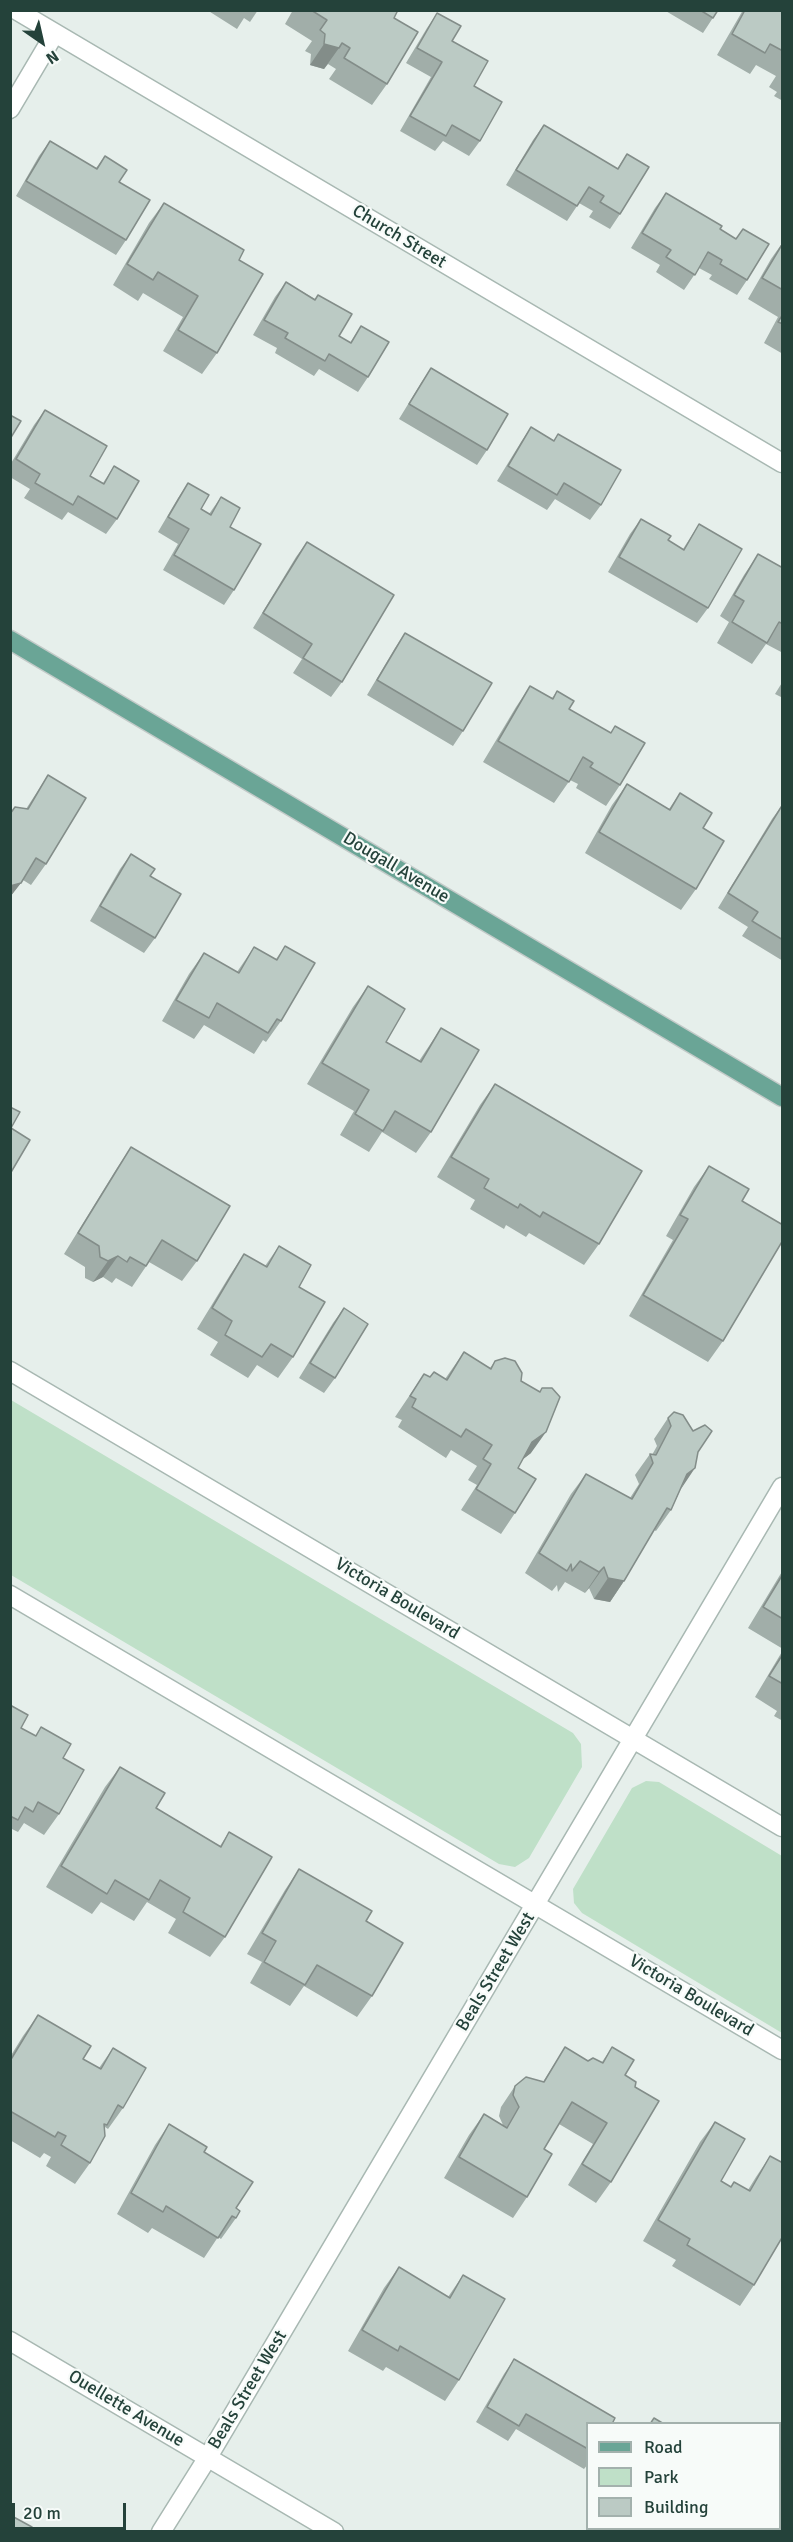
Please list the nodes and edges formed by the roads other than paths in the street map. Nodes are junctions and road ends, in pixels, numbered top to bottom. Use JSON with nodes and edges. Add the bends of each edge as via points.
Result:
{"nodes":[{"id":1,"x":16,"y":10,"type":"edge"},
{"id":2,"x":55,"y":33,"type":"junction"},
{"id":3,"x":10,"y":109,"type":"edge"},
{"id":4,"x":783,"y":464,"type":"edge"},
{"id":5,"x":10,"y":640,"type":"edge"},
{"id":6,"x":783,"y":1097,"type":"edge"},
{"id":7,"x":10,"y":1371,"type":"edge"},
{"id":8,"x":783,"y":1487,"type":"edge"},
{"id":9,"x":10,"y":1595,"type":"edge"},
{"id":10,"x":633,"y":1739,"type":"junction"},
{"id":11,"x":783,"y":1827,"type":"edge"},
{"id":12,"x":536,"y":1904,"type":"junction"},
{"id":13,"x":783,"y":2050,"type":"edge"},
{"id":14,"x":10,"y":2341,"type":"edge"},
{"id":15,"x":208,"y":2457,"type":"junction"},
{"id":16,"x":161,"y":2532,"type":"edge"},
{"id":17,"x":334,"y":2532,"type":"edge"}],
"edges":[{"from":1,"to":2,"type":"street","name":"Church Street"},
{"from":2,"to":3,"type":"street"},
{"from":2,"to":4,"type":"street","name":"Church Street"},
{"from":5,"to":6,"type":"main road","name":"Dougall Avenue"},
{"from":7,"to":10,"type":"street","name":"Victoria Boulevard"},
{"from":8,"to":10,"type":"street","name":"Beals Street West"},
{"from":9,"to":12,"type":"street","name":"Victoria Boulevard"},
{"from":10,"to":11,"type":"street","name":"Victoria Boulevard"},
{"from":10,"to":12,"type":"street","name":"Beals Street West"},
{"from":12,"to":13,"type":"street","name":"Victoria Boulevard"},
{"from":12,"to":15,"type":"street","name":"Beals Street West"},
{"from":14,"to":15,"type":"street","name":"Ouellette Avenue"},
{"from":15,"to":16,"type":"street","name":"Beals Street West"},
{"from":15,"to":17,"type":"street","name":"Ouellette Avenue"}]}
